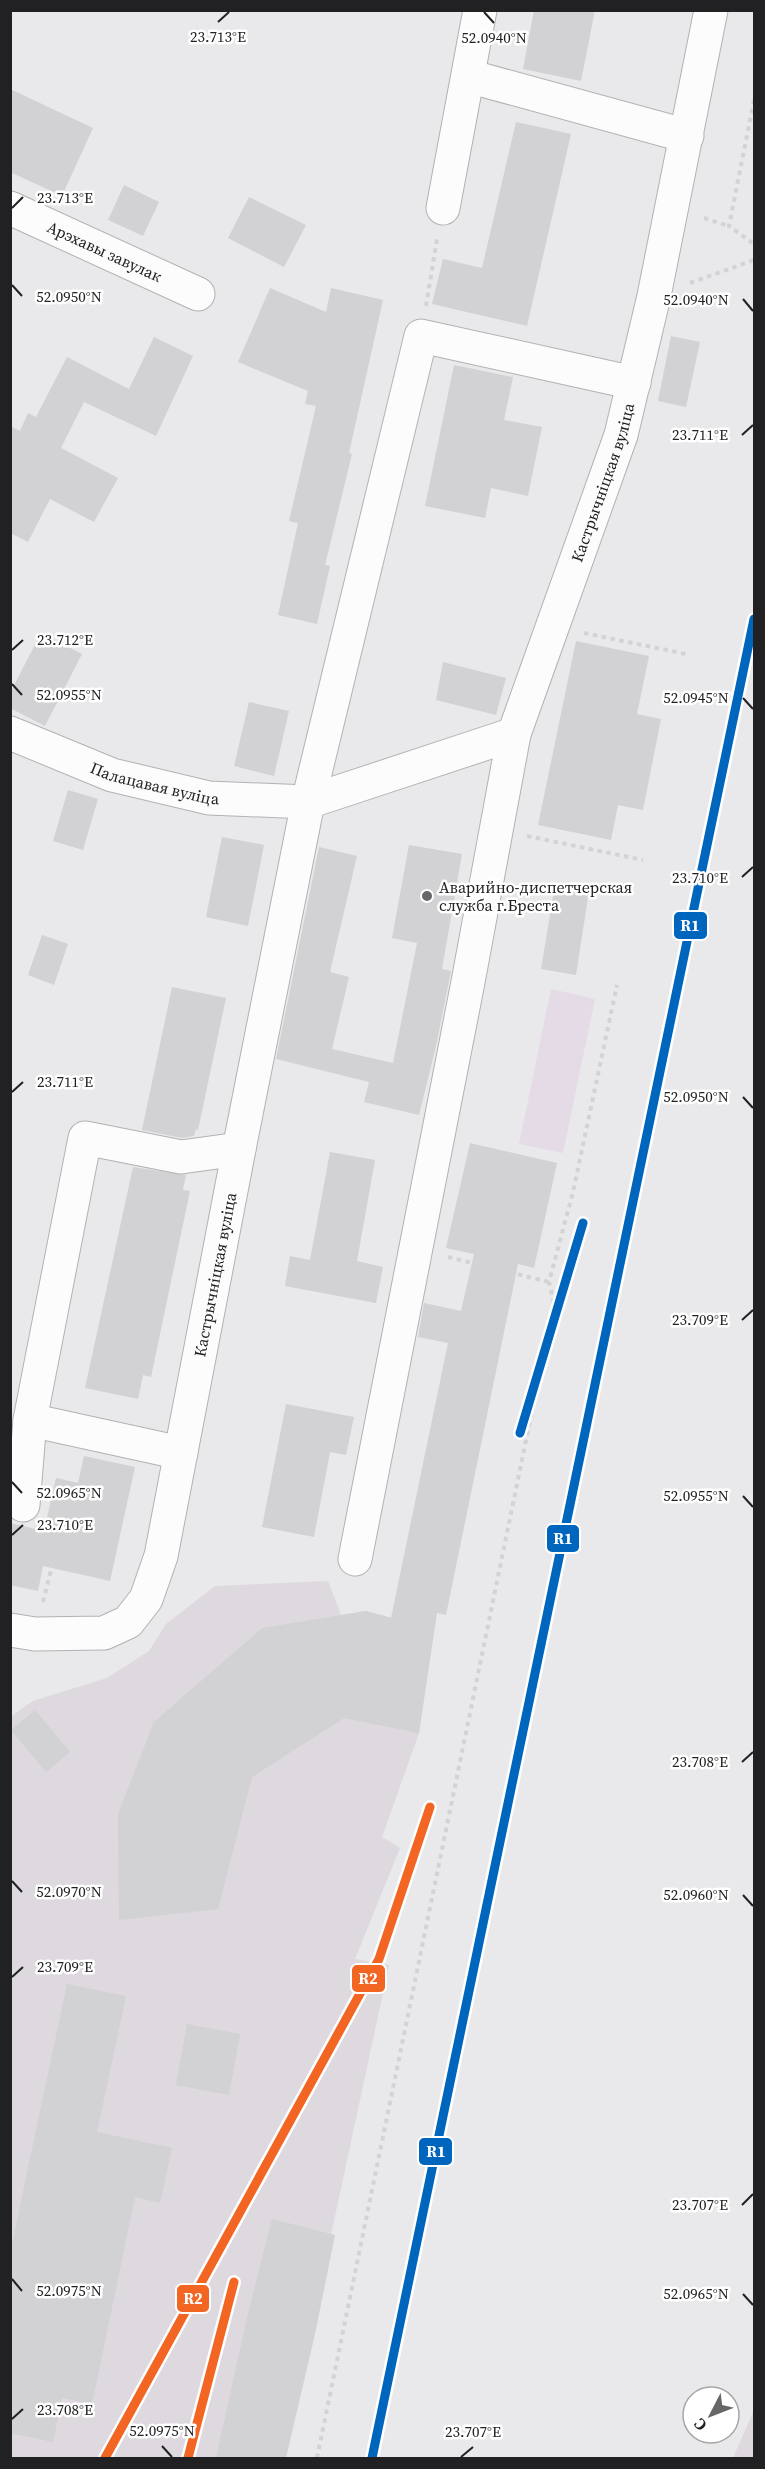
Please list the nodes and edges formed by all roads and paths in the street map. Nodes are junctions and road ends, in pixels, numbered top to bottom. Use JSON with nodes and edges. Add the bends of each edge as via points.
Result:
{"nodes":[{"id":1,"x":480,"y":10,"type":"edge"},
{"id":2,"x":711,"y":10,"type":"edge"},
{"id":3,"x":468,"y":75,"type":"junction"},
{"id":4,"x":754,"y":100,"type":"edge"},
{"id":5,"x":687,"y":136,"type":"junction"},
{"id":6,"x":10,"y":208,"type":"edge"},
{"id":7,"x":442,"y":208,"type":"joint"},
{"id":8,"x":754,"y":244,"type":"edge"},
{"id":9,"x":754,"y":260,"type":"edge"},
{"id":10,"x":198,"y":294,"type":"dead end"},
{"id":11,"x":654,"y":296,"type":"junction"},
{"id":12,"x":421,"y":336,"type":"junction"},
{"id":13,"x":634,"y":383,"type":"junction"},
{"id":14,"x":552,"y":626,"type":"junction"},
{"id":15,"x":686,"y":654,"type":"dead end"},
{"id":16,"x":10,"y":733,"type":"edge"},
{"id":17,"x":514,"y":734,"type":"junction"},
{"id":18,"x":308,"y":802,"type":"junction"},
{"id":19,"x":497,"y":830,"type":"junction"},
{"id":20,"x":643,"y":860,"type":"dead end"},
{"id":21,"x":616,"y":985,"type":"dead end"},
{"id":22,"x":239,"y":1149,"type":"junction"},
{"id":23,"x":416,"y":1249,"type":"junction"},
{"id":24,"x":549,"y":1282,"type":"junction"},
{"id":25,"x":30,"y":1420,"type":"junction"},
{"id":26,"x":181,"y":1453,"type":"junction"},
{"id":27,"x":23,"y":1505,"type":"dead end"},
{"id":28,"x":54,"y":1558,"type":"dead end"},
{"id":29,"x":355,"y":1559,"type":"dead end"},
{"id":30,"x":23,"y":1632,"type":"edge"},
{"id":31,"x":316,"y":2458,"type":"edge"}],
"edges":[{"from":1,"to":3,"type":"street"},
{"from":2,"to":5,"type":"street","name":"Кастрычніцкая вуліца"},
{"from":3,"to":5,"type":"street"},
{"from":3,"to":7,"type":"street"},
{"from":4,"to":8,"type":"path","via":[[729,226]]},
{"from":5,"to":11,"type":"street","name":"Кастрычніцкая вуліца"},
{"from":6,"to":10,"type":"street","name":"Арэхавы завулак"},
{"from":7,"to":12,"type":"path"},
{"from":9,"to":11,"type":"path"},
{"from":11,"to":13,"type":"street","name":"Кастрычніцкая вуліца"},
{"from":12,"to":13,"type":"street"},
{"from":12,"to":18,"type":"street","name":"Кастрычніцкая вуліца"},
{"from":13,"to":14,"type":"street","name":"Кастрычніцкая вуліца","via":[[621,435]]},
{"from":14,"to":15,"type":"path"},
{"from":14,"to":17,"type":"street","name":"Кастрычніцкая вуліца"},
{"from":16,"to":18,"type":"street","name":"Палацавая вуліца","via":[[112,775],[209,798]]},
{"from":17,"to":18,"type":"street"},
{"from":17,"to":19,"type":"street","name":"Кастрычніцкая вуліца"},
{"from":18,"to":22,"type":"street","name":"Кастрычніцкая вуліца"},
{"from":19,"to":20,"type":"path"},
{"from":19,"to":23,"type":"street","name":"Кастрычніцкая вуліца"},
{"from":21,"to":24,"type":"path","via":[[573,1192]]},
{"from":22,"to":25,"type":"street","via":[[181,1157],[85,1138]]},
{"from":22,"to":26,"type":"street","name":"Кастрычніцкая вуліца"},
{"from":23,"to":24,"type":"path"},
{"from":23,"to":29,"type":"street","name":"Кастрычніцкая вуліца"},
{"from":24,"to":31,"type":"path","via":[[554,1304]]},
{"from":25,"to":26,"type":"street"},
{"from":25,"to":27,"type":"street"},
{"from":26,"to":30,"type":"street","name":"Кастрычніцкая вуліца","via":[[161,1556],[146,1599],[128,1622],[105,1633]]},
{"from":28,"to":30,"type":"path"}]}
